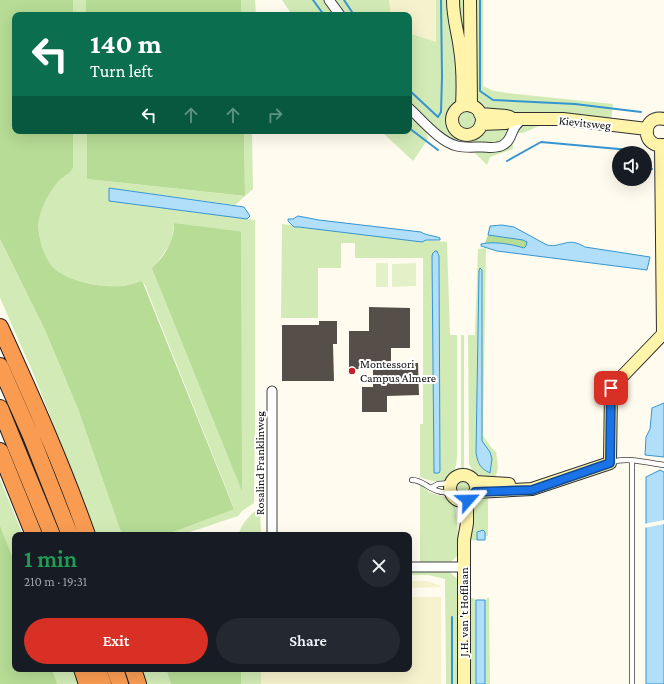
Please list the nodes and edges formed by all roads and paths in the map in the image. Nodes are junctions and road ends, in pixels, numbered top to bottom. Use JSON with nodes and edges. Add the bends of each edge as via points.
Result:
{"nodes":[{"id":1,"x":329,"y":0,"type":"edge"},
{"id":2,"x":453,"y":0,"type":"edge"},
{"id":3,"x":470,"y":0,"type":"edge"},
{"id":4,"x":338,"y":12,"type":"edge"},
{"id":5,"x":467,"y":106,"type":"junction"},
{"id":6,"x":412,"y":111,"type":"edge"},
{"id":7,"x":480,"y":119,"type":"junction"},
{"id":8,"x":519,"y":119,"type":"junction"},
{"id":9,"x":664,"y":119,"type":"edge"},
{"id":10,"x":647,"y":129,"type":"junction"},
{"id":11,"x":662,"y":145,"type":"edge"},
{"id":12,"x":663,"y":282,"type":"edge"},
{"id":13,"x":0,"y":327,"type":"edge"},
{"id":14,"x":0,"y":366,"type":"edge"},
{"id":15,"x":272,"y":391,"type":"dead end"},
{"id":16,"x":0,"y":408,"type":"edge"},
{"id":17,"x":0,"y":451,"type":"edge"},
{"id":18,"x":632,"y":460,"type":"junction"},
{"id":19,"x":610,"y":463,"type":"junction"},
{"id":20,"x":664,"y":465,"type":"edge"},
{"id":21,"x":412,"y":480,"type":"dead end"},
{"id":22,"x":431,"y":488,"type":"junction"},
{"id":23,"x":463,"y":492,"type":"junction"},
{"id":24,"x":33,"y":532,"type":"edge"},
{"id":25,"x":51,"y":532,"type":"edge"},
{"id":26,"x":69,"y":532,"type":"edge"},
{"id":27,"x":86,"y":532,"type":"edge"},
{"id":28,"x":272,"y":532,"type":"edge"},
{"id":29,"x":412,"y":567,"type":"edge"},
{"id":30,"x":464,"y":568,"type":"junction"},
{"id":31,"x":83,"y":672,"type":"edge"},
{"id":32,"x":99,"y":672,"type":"edge"},
{"id":33,"x":116,"y":672,"type":"edge"},
{"id":34,"x":134,"y":672,"type":"edge"},
{"id":35,"x":87,"y":684,"type":"edge"},
{"id":36,"x":103,"y":684,"type":"edge"},
{"id":37,"x":120,"y":684,"type":"edge"},
{"id":38,"x":138,"y":684,"type":"edge"},
{"id":39,"x":464,"y":684,"type":"edge"},
{"id":40,"x":632,"y":684,"type":"edge"}],
"edges":[{"from":1,"to":4,"type":"street"},
{"from":2,"to":5,"type":"street"},
{"from":3,"to":5,"type":"street"},
{"from":5,"to":7,"type":"street","via":[[477,109]]},
{"from":5,"to":7,"type":"street","via":[[456,109],[452,118],[452,125],[456,130],[471,134],[478,129]]},
{"from":6,"to":8,"type":"street","via":[[436,134],[450,144],[462,147],[492,148],[503,145],[511,136]]},
{"from":7,"to":8,"type":"street","name":"Kievitsweg","via":[[506,116]]},
{"from":8,"to":10,"type":"street","name":"Kievitsweg","via":[[563,119]]},
{"from":9,"to":10,"type":"street","via":[[657,118],[650,122]]},
{"from":10,"to":11,"type":"street","via":[[650,141]]},
{"from":11,"to":12,"type":"street"},
{"from":12,"to":19,"type":"street","via":[[663,334],[611,388]]},
{"from":13,"to":27,"type":"highway","via":[[27,386]]},
{"from":14,"to":26,"type":"highway"},
{"from":15,"to":28,"type":"street","name":"Rosalind Franklinweg"},
{"from":16,"to":25,"type":"highway"},
{"from":17,"to":24,"type":"highway"},
{"from":18,"to":19,"type":"lane","via":[[617,460]]},
{"from":18,"to":20,"type":"lane"},
{"from":18,"to":40,"type":"lane"},
{"from":19,"to":23,"type":"street","via":[[548,484],[532,482]]},
{"from":21,"to":22,"type":"lane"},
{"from":22,"to":23,"type":"lane","via":[[439,492]]},
{"from":22,"to":23,"type":"lane","via":[[438,484]]},
{"from":23,"to":30,"type":"street","name":"J.H. van 't Hofflaan","via":[[467,523]]},
{"from":29,"to":30,"type":"street"},
{"from":30,"to":39,"type":"street","name":"J.H. van 't Hofflaan"},
{"from":31,"to":35,"type":"highway"},
{"from":32,"to":36,"type":"highway"},
{"from":33,"to":37,"type":"highway"},
{"from":34,"to":38,"type":"highway"}]}
